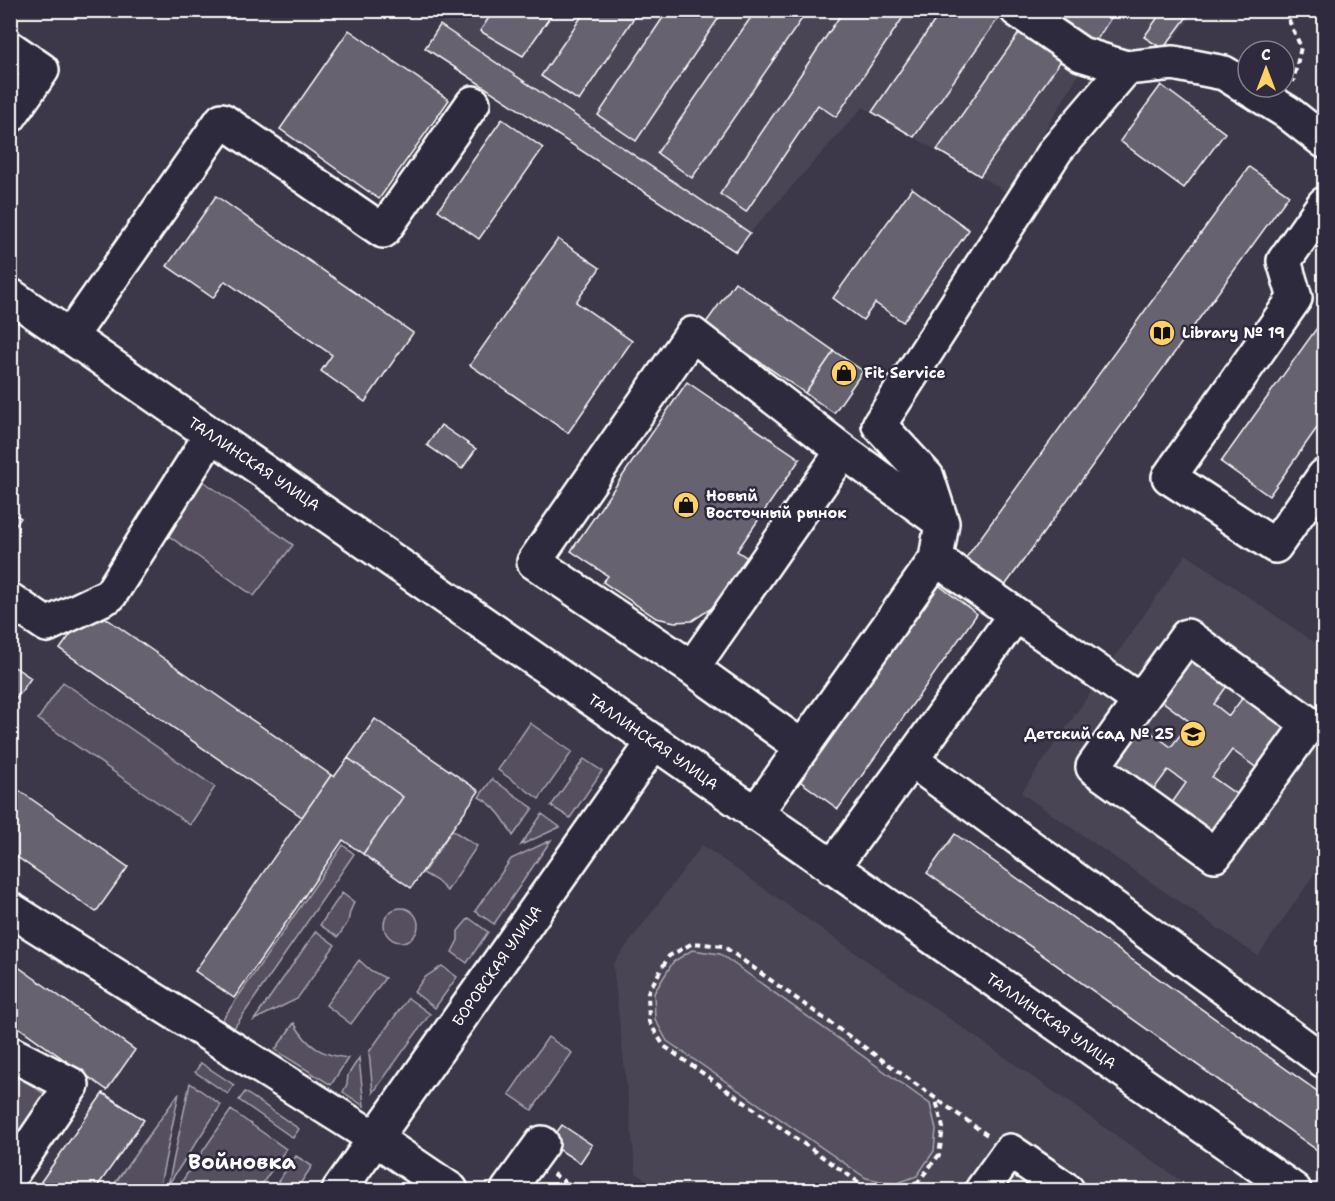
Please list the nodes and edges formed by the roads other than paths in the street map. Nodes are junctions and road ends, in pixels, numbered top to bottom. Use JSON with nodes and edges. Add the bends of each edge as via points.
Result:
{"nodes":[{"id":1,"x":1017,"y":10,"type":"edge"},
{"id":2,"x":10,"y":48,"type":"edge"},
{"id":3,"x":1126,"y":68,"type":"junction"},
{"id":4,"x":473,"y":103,"type":"dead end"},
{"id":5,"x":10,"y":116,"type":"edge"},
{"id":6,"x":1324,"y":141,"type":"edge"},
{"id":7,"x":1324,"y":204,"type":"edge"},
{"id":8,"x":10,"y":294,"type":"edge"},
{"id":9,"x":70,"y":337,"type":"junction"},
{"id":10,"x":211,"y":435,"type":"junction"},
{"id":11,"x":843,"y":451,"type":"junction"},
{"id":12,"x":1324,"y":476,"type":"edge"},
{"id":13,"x":942,"y":523,"type":"junction"},
{"id":14,"x":936,"y":559,"type":"junction"},
{"id":15,"x":10,"y":600,"type":"edge"},
{"id":16,"x":1015,"y":615,"type":"junction"},
{"id":17,"x":692,"y":668,"type":"junction"},
{"id":18,"x":1140,"y":701,"type":"junction"},
{"id":19,"x":654,"y":742,"type":"junction"},
{"id":20,"x":802,"y":747,"type":"junction"},
{"id":21,"x":911,"y":760,"type":"junction"},
{"id":22,"x":754,"y":814,"type":"junction"},
{"id":23,"x":832,"y":868,"type":"junction"},
{"id":24,"x":10,"y":909,"type":"edge"},
{"id":25,"x":10,"y":1053,"type":"edge"},
{"id":26,"x":1324,"y":1061,"type":"edge"},
{"id":27,"x":376,"y":1139,"type":"junction"},
{"id":28,"x":542,"y":1143,"type":"dead end"},
{"id":29,"x":10,"y":1176,"type":"edge"},
{"id":30,"x":339,"y":1191,"type":"edge"},
{"id":31,"x":451,"y":1191,"type":"edge"},
{"id":32,"x":508,"y":1191,"type":"edge"},
{"id":33,"x":982,"y":1191,"type":"edge"},
{"id":34,"x":1067,"y":1191,"type":"edge"},
{"id":35,"x":1294,"y":1191,"type":"edge"}],
"edges":[{"from":1,"to":3,"type":"street","via":[[1081,54]]},
{"from":2,"to":5,"type":"street","via":[[42,70]]},
{"from":3,"to":6,"type":"street","via":[[1173,63],[1224,72]]},
{"from":3,"to":13,"type":"street","via":[[1056,150],[879,425],[927,477]]},
{"from":4,"to":9,"type":"street","via":[[383,231],[222,120]]},
{"from":7,"to":12,"type":"street","via":[[1284,261],[1295,298],[1170,477],[1275,546]]},
{"from":8,"to":9,"type":"street","name":"ТАЛЛИНСКАЯ УЛИЦА"},
{"from":9,"to":10,"type":"street","name":"ТАЛЛИНСКАЯ УЛИЦА"},
{"from":10,"to":15,"type":"street","via":[[110,595],[47,625]]},
{"from":10,"to":19,"type":"street","name":"ТАЛЛИНСКАЯ УЛИЦА"},
{"from":11,"to":13,"type":"street"},
{"from":11,"to":17,"type":"street"},
{"from":11,"to":17,"type":"street","via":[[692,334],[534,562]]},
{"from":13,"to":14,"type":"street"},
{"from":14,"to":16,"type":"street"},
{"from":14,"to":20,"type":"street"},
{"from":16,"to":18,"type":"street"},
{"from":16,"to":21,"type":"street"},
{"from":17,"to":20,"type":"street"},
{"from":18,"to":18,"type":"street","via":[[1093,767],[1215,855],[1309,724],[1187,636]]},
{"from":19,"to":22,"type":"street","name":"ТАЛЛИНСКАЯ УЛИЦА"},
{"from":19,"to":27,"type":"street","name":"БОРОВСКАЯ УЛИЦА"},
{"from":20,"to":22,"type":"street"},
{"from":21,"to":23,"type":"street"},
{"from":21,"to":26,"type":"street"},
{"from":22,"to":23,"type":"street","name":"ТАЛЛИНСКАЯ УЛИЦА"},
{"from":23,"to":35,"type":"street","name":"ТАЛЛИНСКАЯ УЛИЦА"},
{"from":24,"to":27,"type":"street"},
{"from":25,"to":29,"type":"street","via":[[72,1085]]},
{"from":27,"to":30,"type":"street","name":"БОРОВСКАЯ УЛИЦА"},
{"from":27,"to":31,"type":"street"},
{"from":28,"to":32,"type":"street"},
{"from":33,"to":34,"type":"street","via":[[1010,1151]]}]}
